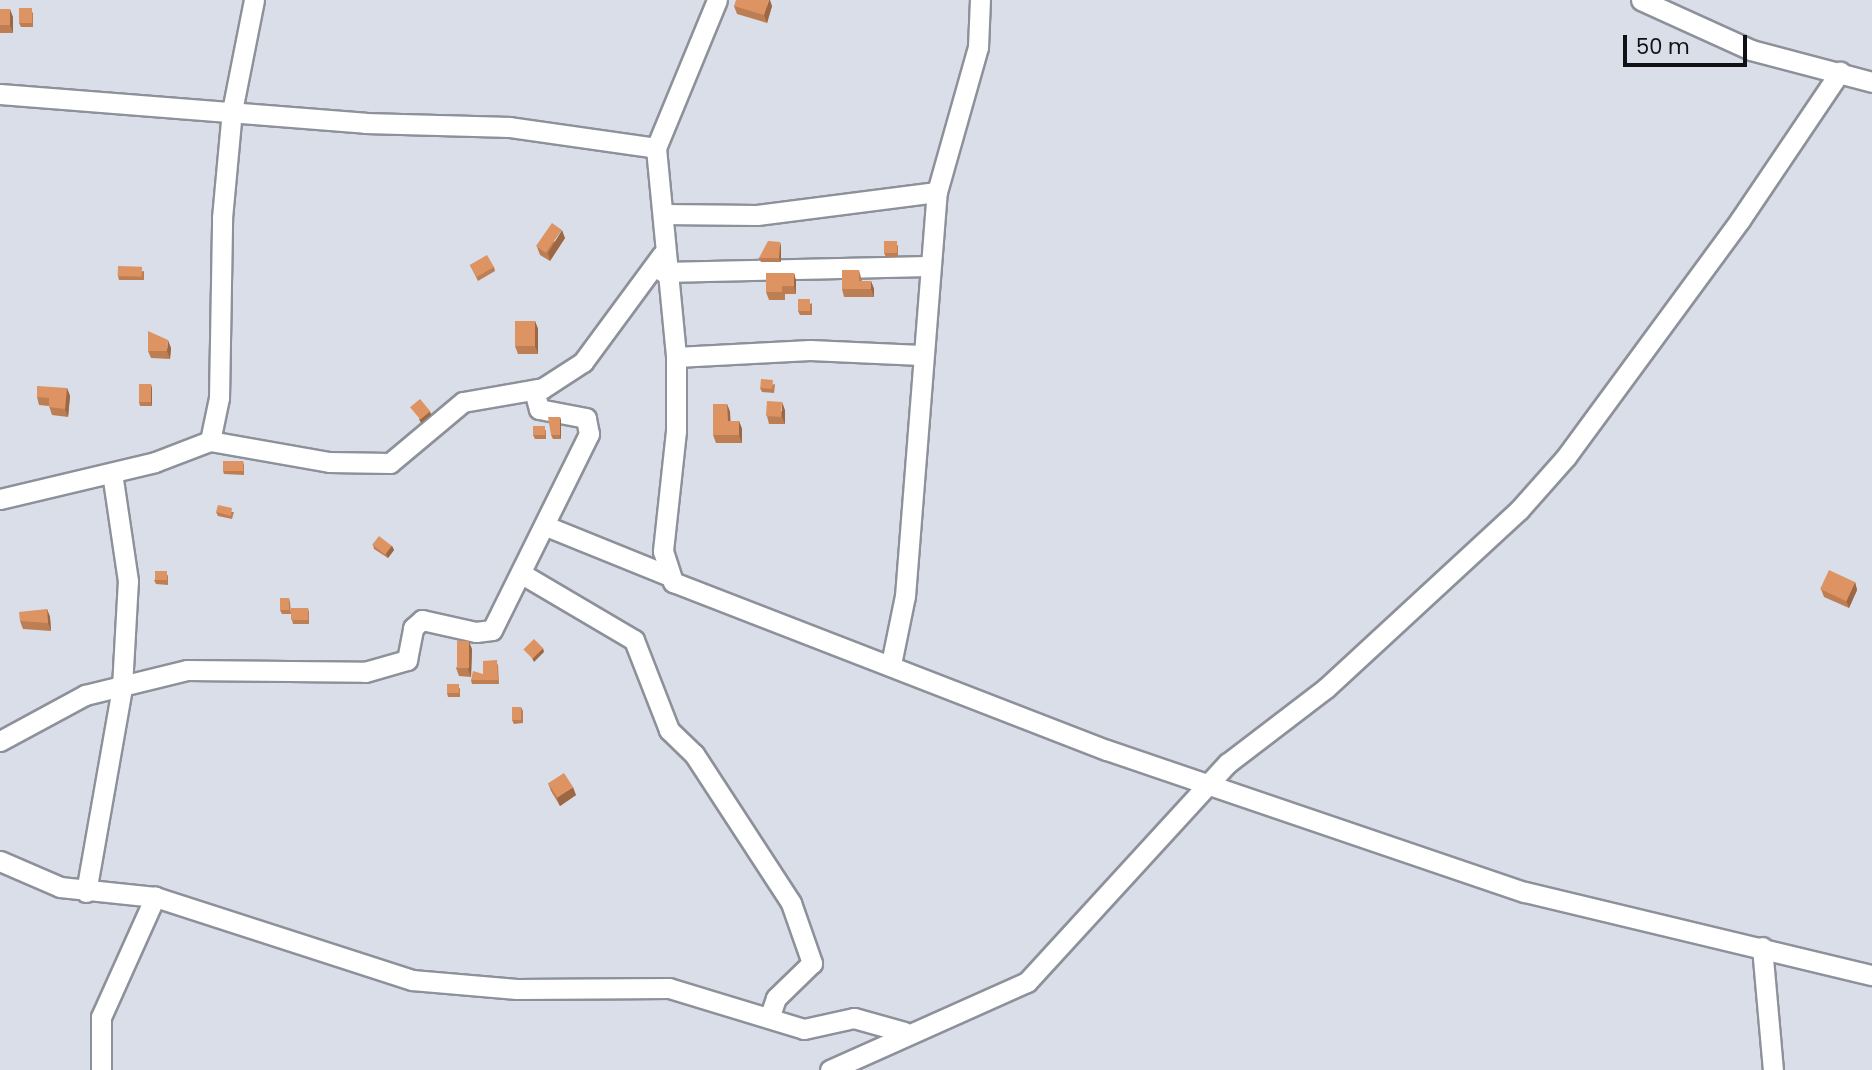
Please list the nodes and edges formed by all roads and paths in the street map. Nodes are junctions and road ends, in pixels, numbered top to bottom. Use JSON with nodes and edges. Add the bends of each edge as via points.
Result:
{"nodes":[{"id":1,"x":254,"y":0,"type":"edge"},
{"id":2,"x":717,"y":0,"type":"edge"},
{"id":3,"x":980,"y":0,"type":"edge"},
{"id":4,"x":1641,"y":0,"type":"edge"},
{"id":5,"x":1840,"y":72,"type":"junction"},
{"id":6,"x":1872,"y":82,"type":"edge"},
{"id":7,"x":0,"y":94,"type":"edge"},
{"id":8,"x":232,"y":111,"type":"junction"},
{"id":9,"x":656,"y":148,"type":"junction"},
{"id":10,"x":937,"y":192,"type":"junction"},
{"id":11,"x":663,"y":214,"type":"junction"},
{"id":12,"x":663,"y":264,"type":"junction"},
{"id":13,"x":929,"y":266,"type":"junction"},
{"id":14,"x":920,"y":355,"type":"junction"},
{"id":15,"x":676,"y":356,"type":"junction"},
{"id":16,"x":534,"y":390,"type":"junction"},
{"id":17,"x":210,"y":441,"type":"junction"},
{"id":18,"x":113,"y":473,"type":"junction"},
{"id":19,"x":0,"y":499,"type":"edge"},
{"id":20,"x":546,"y":526,"type":"junction"},
{"id":21,"x":522,"y":575,"type":"junction"},
{"id":22,"x":670,"y":576,"type":"junction"},
{"id":23,"x":891,"y":664,"type":"junction"},
{"id":24,"x":122,"y":687,"type":"junction"},
{"id":25,"x":0,"y":741,"type":"edge"},
{"id":26,"x":1211,"y":784,"type":"junction"},
{"id":27,"x":0,"y":861,"type":"edge"},
{"id":28,"x":86,"y":892,"type":"junction"},
{"id":29,"x":155,"y":897,"type":"junction"},
{"id":30,"x":1762,"y":947,"type":"junction"},
{"id":31,"x":1872,"y":975,"type":"edge"},
{"id":32,"x":769,"y":1018,"type":"junction"},
{"id":33,"x":904,"y":1032,"type":"junction"},
{"id":34,"x":101,"y":1070,"type":"edge"},
{"id":35,"x":830,"y":1070,"type":"edge"},
{"id":36,"x":1773,"y":1070,"type":"edge"}],
"edges":[{"from":1,"to":8,"type":"street"},
{"from":2,"to":9,"type":"street"},
{"from":3,"to":10,"type":"street","via":[[978,47]]},
{"from":4,"to":5,"type":"street","via":[[1751,50]]},
{"from":5,"to":6,"type":"street"},
{"from":5,"to":26,"type":"street","via":[[1789,153],[1566,457],[1519,510],[1326,688],[1228,762]]},
{"from":7,"to":8,"type":"street"},
{"from":8,"to":9,"type":"street","via":[[509,127]]},
{"from":8,"to":17,"type":"street","via":[[222,218],[219,398]]},
{"from":9,"to":11,"type":"street"},
{"from":10,"to":11,"type":"street","via":[[757,215]]},
{"from":10,"to":13,"type":"street"},
{"from":11,"to":12,"type":"street"},
{"from":12,"to":13,"type":"street"},
{"from":12,"to":15,"type":"street"},
{"from":12,"to":16,"type":"street","via":[[592,354]]},
{"from":13,"to":14,"type":"street"},
{"from":14,"to":15,"type":"street","via":[[810,350]]},
{"from":14,"to":23,"type":"street","via":[[908,573]]},
{"from":15,"to":22,"type":"street","via":[[676,431],[663,530]]},
{"from":16,"to":17,"type":"street","via":[[463,402],[390,463],[328,462]]},
{"from":16,"to":20,"type":"street","via":[[543,412],[586,418],[590,424],[581,459]]},
{"from":17,"to":18,"type":"street"},
{"from":18,"to":19,"type":"street"},
{"from":18,"to":24,"type":"street","via":[[128,581]]},
{"from":20,"to":21,"type":"street"},
{"from":20,"to":22,"type":"street"},
{"from":21,"to":24,"type":"street","via":[[492,630],[416,622],[400,665],[365,672],[232,666]]},
{"from":21,"to":32,"type":"street","via":[[634,640],[669,730],[694,754],[791,903],[812,963],[776,998]]},
{"from":22,"to":23,"type":"street","via":[[706,597]]},
{"from":23,"to":26,"type":"street"},
{"from":24,"to":25,"type":"street","via":[[85,695]]},
{"from":24,"to":28,"type":"street"},
{"from":26,"to":30,"type":"street","via":[[1525,892]]},
{"from":26,"to":33,"type":"street","via":[[1027,982]]},
{"from":27,"to":28,"type":"street"},
{"from":28,"to":29,"type":"street"},
{"from":29,"to":32,"type":"street","via":[[412,980],[517,989],[669,988]]},
{"from":29,"to":34,"type":"street","via":[[101,1017]]},
{"from":30,"to":31,"type":"street"},
{"from":30,"to":36,"type":"street"},
{"from":32,"to":33,"type":"street","via":[[804,1029],[854,1018]]},
{"from":33,"to":35,"type":"street"}]}
